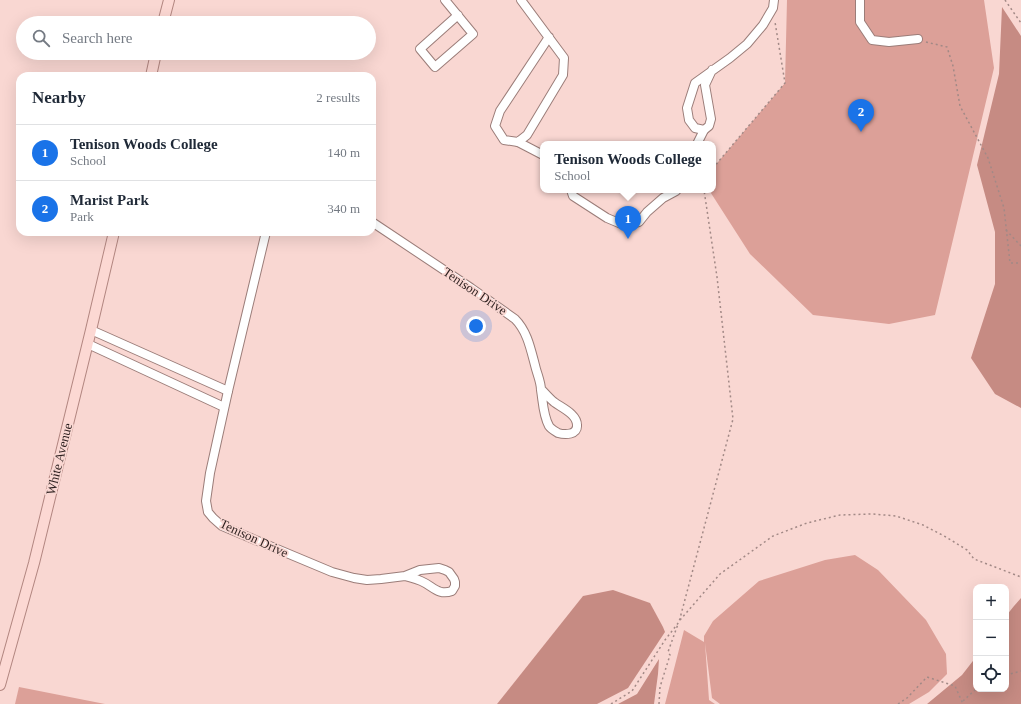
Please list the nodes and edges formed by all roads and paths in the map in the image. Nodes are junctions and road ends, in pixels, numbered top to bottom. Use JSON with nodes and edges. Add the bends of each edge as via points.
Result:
{"nodes":[{"id":1,"x":169,"y":0,"type":"edge"},
{"id":2,"x":445,"y":0,"type":"edge"},
{"id":3,"x":521,"y":0,"type":"edge"},
{"id":4,"x":860,"y":0,"type":"edge"},
{"id":5,"x":1005,"y":0,"type":"edge"},
{"id":6,"x":774,"y":4,"type":"edge"},
{"id":7,"x":458,"y":15,"type":"junction"},
{"id":8,"x":165,"y":16,"type":"edge"},
{"id":9,"x":1021,"y":23,"type":"edge"},
{"id":10,"x":549,"y":37,"type":"junction"},
{"id":11,"x":918,"y":39,"type":"joint"},
{"id":12,"x":154,"y":60,"type":"edge"},
{"id":13,"x":712,"y":70,"type":"junction"},
{"id":14,"x":152,"y":72,"type":"edge"},
{"id":15,"x":704,"y":130,"type":"junction"},
{"id":16,"x":698,"y":141,"type":"edge"},
{"id":17,"x":518,"y":142,"type":"junction"},
{"id":18,"x":540,"y":153,"type":"edge"},
{"id":19,"x":716,"y":165,"type":"edge"},
{"id":20,"x":572,"y":193,"type":"edge"},
{"id":21,"x":672,"y":193,"type":"edge"},
{"id":22,"x":704,"y":193,"type":"edge"},
{"id":23,"x":376,"y":225,"type":"edge"},
{"id":24,"x":1006,"y":230,"type":"junction"},
{"id":25,"x":113,"y":236,"type":"edge"},
{"id":26,"x":265,"y":236,"type":"edge"},
{"id":27,"x":1021,"y":246,"type":"edge"},
{"id":28,"x":1021,"y":263,"type":"edge"},
{"id":29,"x":91,"y":330,"type":"junction"},
{"id":30,"x":88,"y":344,"type":"junction"},
{"id":31,"x":541,"y":388,"type":"junction"},
{"id":32,"x":228,"y":391,"type":"junction"},
{"id":33,"x":224,"y":407,"type":"junction"},
{"id":34,"x":405,"y":576,"type":"junction"},
{"id":35,"x":1021,"y":576,"type":"edge"},
{"id":36,"x":679,"y":622,"type":"junction"},
{"id":37,"x":1021,"y":671,"type":"edge"},
{"id":38,"x":1009,"y":674,"type":"edge"},
{"id":39,"x":0,"y":685,"type":"edge"},
{"id":40,"x":973,"y":692,"type":"edge"},
{"id":41,"x":963,"y":701,"type":"junction"},
{"id":42,"x":611,"y":704,"type":"edge"},
{"id":43,"x":659,"y":704,"type":"edge"},
{"id":44,"x":898,"y":704,"type":"edge"},
{"id":45,"x":963,"y":704,"type":"edge"}],
"edges":[{"from":1,"to":8,"type":"main road"},
{"from":2,"to":7,"type":"street"},
{"from":3,"to":10,"type":"street"},
{"from":4,"to":11,"type":"street","via":[[860,22],[872,40],[889,42]]},
{"from":5,"to":9,"type":"path"},
{"from":6,"to":13,"type":"street","via":[[763,25],[747,44]]},
{"from":6,"to":19,"type":"path","via":[[786,83]]},
{"from":7,"to":7,"type":"street","via":[[473,34],[435,67],[420,49]]},
{"from":10,"to":17,"type":"street","via":[[564,58],[563,75],[527,135]]},
{"from":10,"to":17,"type":"street","via":[[500,111],[495,126],[504,140]]},
{"from":11,"to":24,"type":"path","via":[[947,48],[960,106],[988,158],[1004,208]]},
{"from":12,"to":14,"type":"main road"},
{"from":13,"to":15,"type":"street","via":[[705,85],[711,119],[709,126]]},
{"from":13,"to":15,"type":"street","via":[[695,83],[687,108],[689,120],[695,128]]},
{"from":15,"to":16,"type":"street"},
{"from":17,"to":18,"type":"street"},
{"from":20,"to":21,"type":"street","via":[[607,218],[626,226],[638,222],[663,198]]},
{"from":22,"to":36,"type":"path","via":[[733,419]]},
{"from":23,"to":31,"type":"street","name":"Tenison Drive","via":[[515,319],[529,344]]},
{"from":24,"to":27,"type":"path"},
{"from":24,"to":28,"type":"path","via":[[1010,263]]},
{"from":25,"to":29,"type":"main road","name":"White Avenue"},
{"from":26,"to":32,"type":"street","name":"Tenison Drive"},
{"from":29,"to":30,"type":"main road","name":"White Avenue"},
{"from":29,"to":32,"type":"street"},
{"from":30,"to":33,"type":"street"},
{"from":30,"to":39,"type":"main road","name":"White Avenue","via":[[34,563]]},
{"from":31,"to":31,"type":"street","name":"Tenison Drive","via":[[575,418],[577,429],[572,434],[562,434],[548,425]]},
{"from":32,"to":33,"type":"street","name":"Tenison Drive"},
{"from":33,"to":34,"type":"street","name":"Tenison Drive","via":[[206,501],[208,512],[213,518],[222,526],[332,572],[367,580]]},
{"from":34,"to":34,"type":"street","name":"Tenison Drive","via":[[422,581],[445,593],[452,591],[456,582],[449,572],[439,568],[420,570]]},
{"from":35,"to":36,"type":"path","via":[[974,559],[966,550],[924,525],[896,516],[840,515],[807,523],[773,536],[720,574]]},
{"from":36,"to":42,"type":"path","via":[[632,691]]},
{"from":36,"to":43,"type":"path","via":[[668,652],[670,655],[660,687]]},
{"from":37,"to":38,"type":"path"},
{"from":40,"to":41,"type":"path"},
{"from":41,"to":44,"type":"path","via":[[956,686],[926,677]]},
{"from":41,"to":45,"type":"path"}]}
